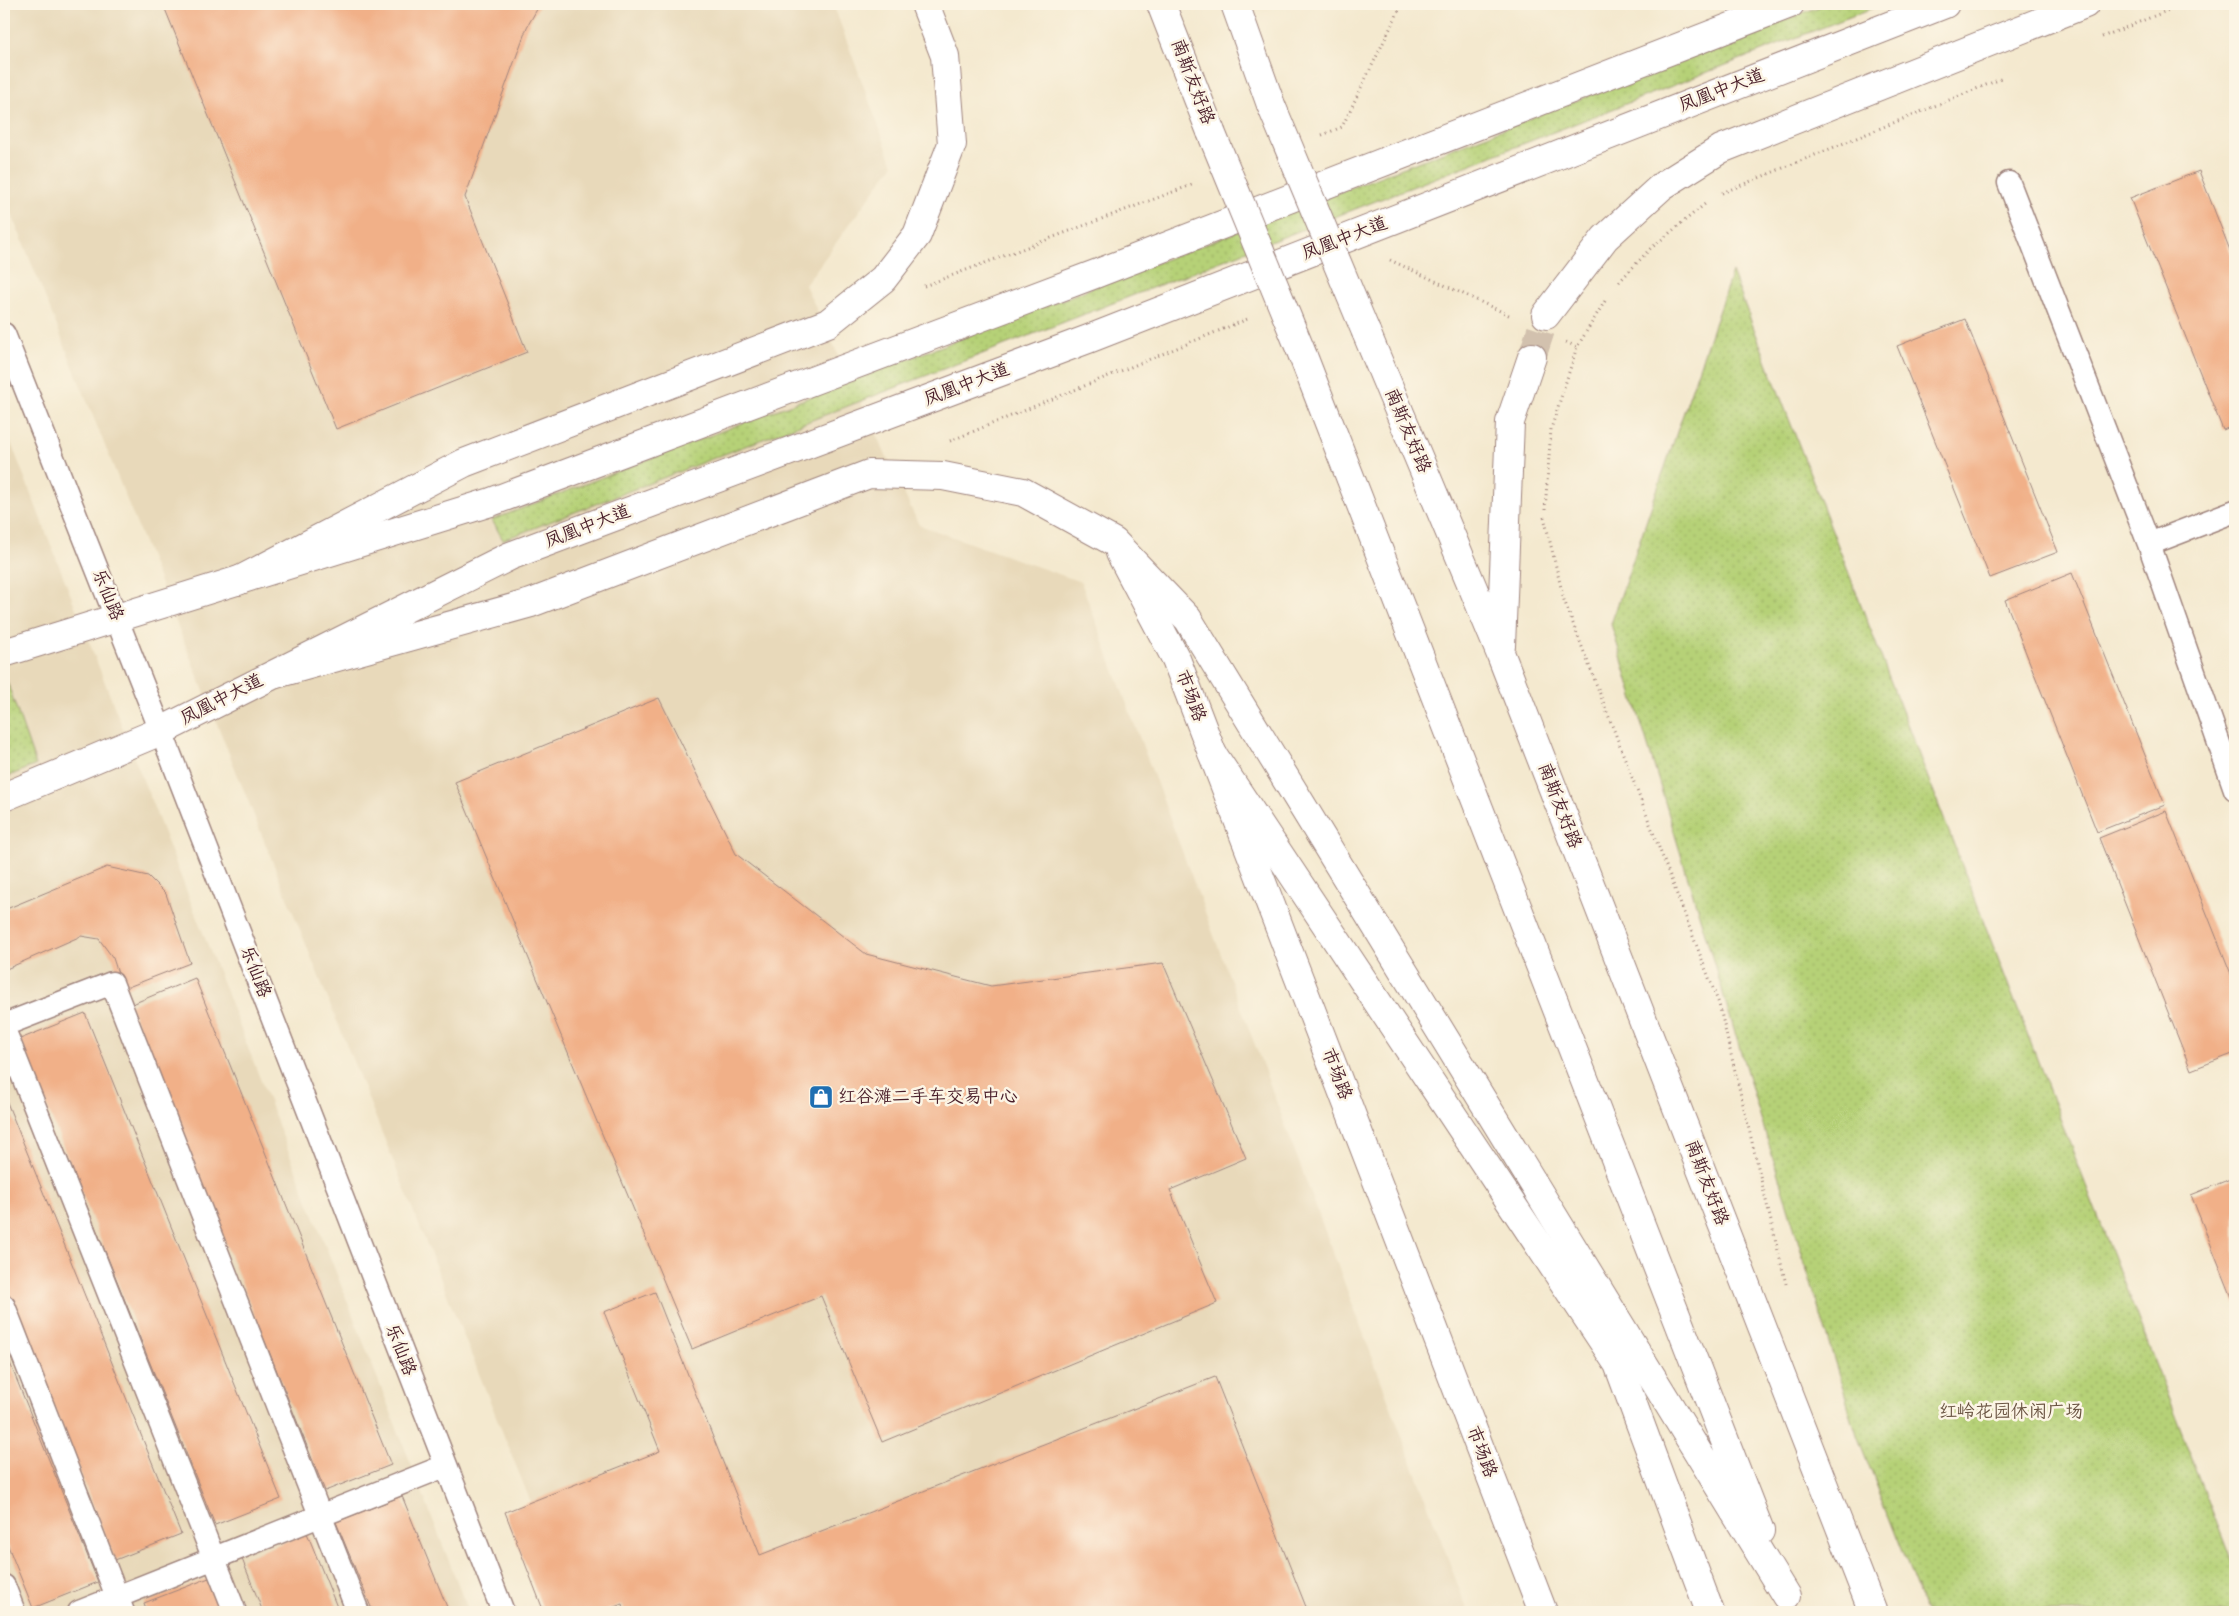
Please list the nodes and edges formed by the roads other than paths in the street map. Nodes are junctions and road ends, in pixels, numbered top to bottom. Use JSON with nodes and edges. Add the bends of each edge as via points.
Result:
{"nodes":[{"id":1,"x":925,"y":4,"type":"edge"},
{"id":2,"x":1161,"y":4,"type":"edge"},
{"id":3,"x":1235,"y":4,"type":"edge"},
{"id":4,"x":1790,"y":4,"type":"edge"},
{"id":5,"x":1945,"y":4,"type":"edge"},
{"id":6,"x":2085,"y":4,"type":"edge"},
{"id":7,"x":2009,"y":183,"type":"dead end"},
{"id":8,"x":1546,"y":315,"type":"tunnel mouth"},
{"id":9,"x":4,"y":334,"type":"edge"},
{"id":10,"x":1532,"y":357,"type":"tunnel mouth"},
{"id":11,"x":2235,"y":511,"type":"edge"},
{"id":12,"x":1114,"y":542,"type":"junction"},
{"id":13,"x":2149,"y":544,"type":"junction"},
{"id":14,"x":238,"y":581,"type":"junction"},
{"id":15,"x":117,"y":618,"type":"junction"},
{"id":16,"x":4,"y":653,"type":"edge"},
{"id":17,"x":1501,"y":655,"type":"junction"},
{"id":18,"x":276,"y":674,"type":"junction"},
{"id":19,"x":161,"y":731,"type":"junction"},
{"id":20,"x":1212,"y":753,"type":"junction"},
{"id":21,"x":2235,"y":789,"type":"edge"},
{"id":22,"x":4,"y":797,"type":"edge"},
{"id":23,"x":4,"y":1025,"type":"edge"},
{"id":24,"x":4,"y":1029,"type":"edge"},
{"id":25,"x":4,"y":1306,"type":"edge"},
{"id":26,"x":445,"y":1466,"type":"junction"},
{"id":27,"x":320,"y":1516,"type":"junction"},
{"id":28,"x":214,"y":1559,"type":"junction"},
{"id":29,"x":4,"y":1586,"type":"edge"},
{"id":30,"x":1789,"y":1604,"type":"edge"},
{"id":31,"x":120,"y":1605,"type":"edge"},
{"id":32,"x":14,"y":1612,"type":"edge"},
{"id":33,"x":79,"y":1612,"type":"edge"},
{"id":34,"x":235,"y":1612,"type":"edge"},
{"id":35,"x":358,"y":1612,"type":"edge"},
{"id":36,"x":503,"y":1612,"type":"edge"},
{"id":37,"x":1544,"y":1612,"type":"edge"},
{"id":38,"x":1710,"y":1612,"type":"edge"},
{"id":39,"x":1873,"y":1612,"type":"edge"}],
"edges":[{"from":1,"to":14,"type":"main road","via":[[946,56],[952,144],[917,235],[883,280],[828,323],[464,463]]},
{"from":2,"to":30,"type":"main road","name":"南斯友好路","bridge":true,"via":[[1303,356]]},
{"from":3,"to":17,"type":"main road","name":"南斯友好路","bridge":true,"via":[[1271,105]]},
{"from":4,"to":14,"type":"main road","via":[[1098,273],[491,502]]},
{"from":5,"to":18,"type":"main road","name":"凤凰中大道","via":[[1091,338],[510,556]]},
{"from":6,"to":8,"type":"main road","via":[[1721,149],[1662,186],[1604,238]]},
{"from":7,"to":13,"type":"lane"},
{"from":9,"to":15,"type":"lane","name":"乐仙路"},
{"from":10,"to":17,"type":"main road","via":[[1510,422]]},
{"from":11,"to":13,"type":"lane"},
{"from":12,"to":18,"type":"main road","via":[[1023,492],[943,476],[869,474],[531,603]]},
{"from":12,"to":20,"type":"main road","name":"市场路","via":[[1176,659]]},
{"from":12,"to":30,"type":"main road","via":[[1188,619]]},
{"from":13,"to":21,"type":"lane"},
{"from":14,"to":15,"type":"main road"},
{"from":15,"to":16,"type":"main road"},
{"from":15,"to":19,"type":"lane","name":"乐仙路"},
{"from":17,"to":39,"type":"main road","name":"南斯友好路"},
{"from":18,"to":19,"type":"main road","name":"凤凰中大道"},
{"from":19,"to":22,"type":"main road","name":"凤凰中大道"},
{"from":19,"to":26,"type":"lane","name":"乐仙路"},
{"from":20,"to":37,"type":"main road","name":"市场路"},
{"from":20,"to":38,"type":"main road","via":[[1618,1364]]},
{"from":23,"to":27,"type":"lane","via":[[112,983]]},
{"from":24,"to":28,"type":"lane"},
{"from":25,"to":31,"type":"lane"},
{"from":26,"to":27,"type":"lane"},
{"from":26,"to":36,"type":"lane","name":"乐仙路"},
{"from":27,"to":28,"type":"lane"},
{"from":27,"to":35,"type":"lane"},
{"from":28,"to":31,"type":"lane"},
{"from":28,"to":34,"type":"lane"},
{"from":29,"to":32,"type":"lane"},
{"from":31,"to":33,"type":"lane"}]}
